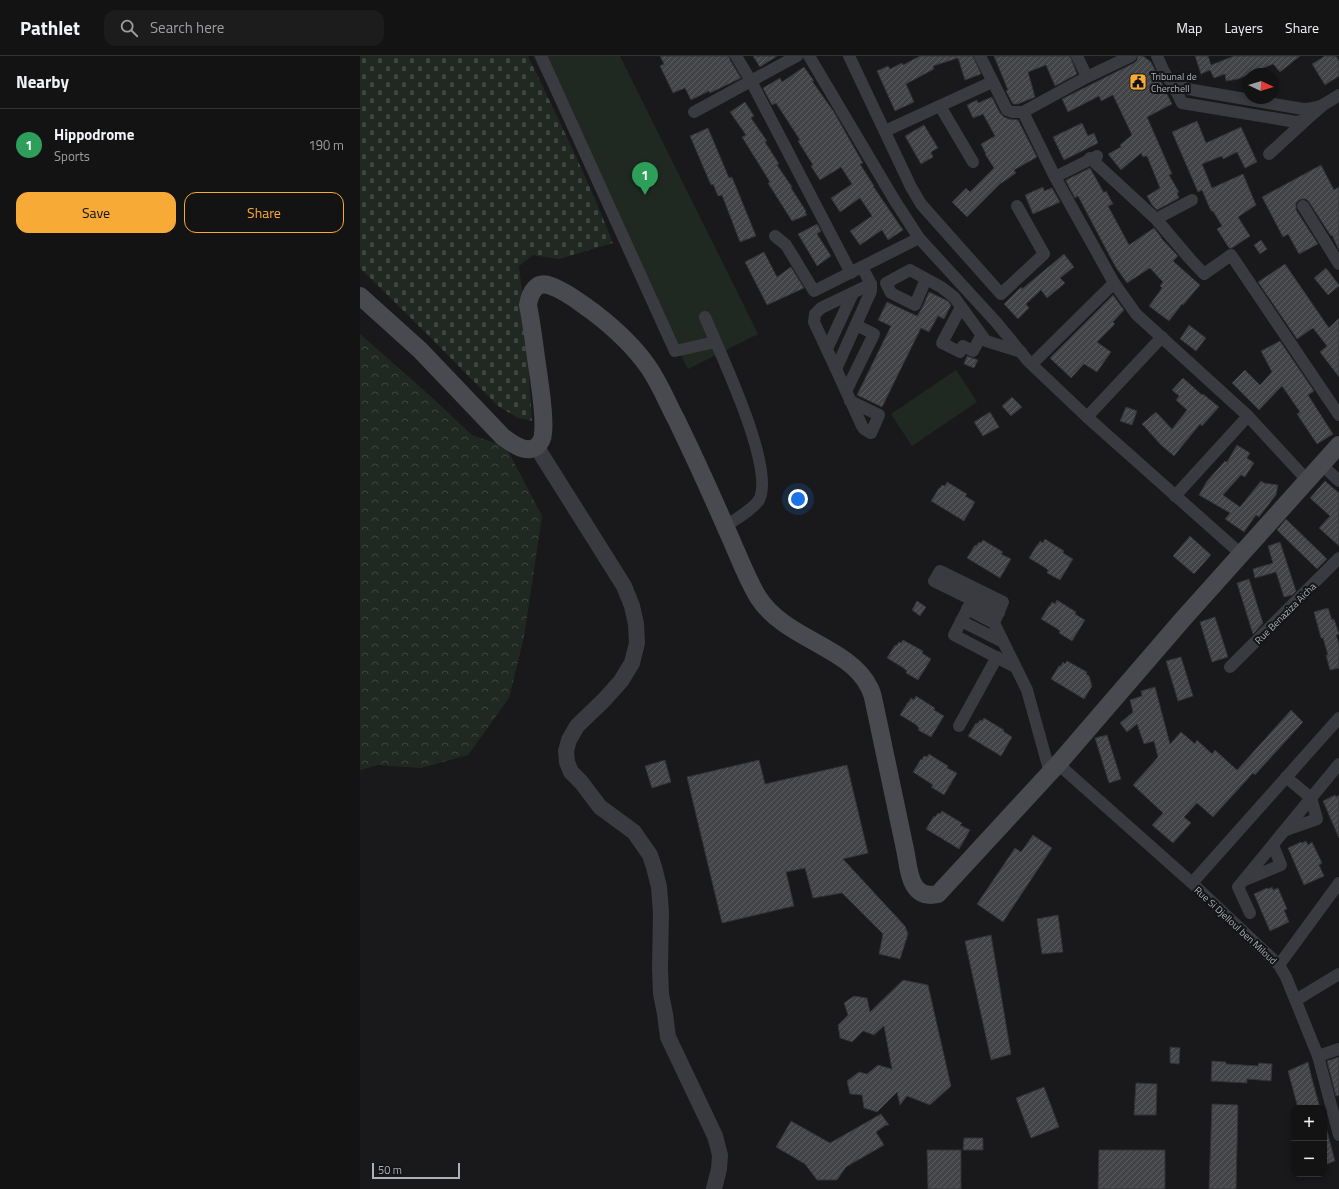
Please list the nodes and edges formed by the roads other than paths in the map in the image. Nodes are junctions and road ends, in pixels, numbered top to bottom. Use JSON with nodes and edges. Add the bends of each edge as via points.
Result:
{"nodes":[{"id":1,"x":541,"y":56,"type":"edge"},
{"id":2,"x":736,"y":56,"type":"edge"},
{"id":3,"x":797,"y":56,"type":"edge"},
{"id":4,"x":850,"y":56,"type":"edge"},
{"id":5,"x":980,"y":56,"type":"edge"},
{"id":6,"x":1076,"y":56,"type":"edge"},
{"id":7,"x":1131,"y":56,"type":"edge"},
{"id":8,"x":1157,"y":56,"type":"edge"},
{"id":9,"x":811,"y":57,"type":"edge"},
{"id":10,"x":1087,"y":77,"type":"junction"},
{"id":11,"x":751,"y":81,"type":"junction"},
{"id":12,"x":992,"y":82,"type":"junction"},
{"id":13,"x":1172,"y":83,"type":"junction"},
{"id":14,"x":1339,"y":95,"type":"edge"},
{"id":15,"x":940,"y":106,"type":"junction"},
{"id":16,"x":1323,"y":106,"type":"junction"},
{"id":17,"x":694,"y":112,"type":"dead end"},
{"id":18,"x":1022,"y":112,"type":"junction"},
{"id":19,"x":1306,"y":120,"type":"junction"},
{"id":20,"x":884,"y":131,"type":"junction"},
{"id":21,"x":1269,"y":154,"type":"dead end"},
{"id":22,"x":972,"y":162,"type":"dead end"},
{"id":23,"x":1055,"y":177,"type":"junction"},
{"id":24,"x":1192,"y":200,"type":"dead end"},
{"id":25,"x":1017,"y":206,"type":"dead end"},
{"id":26,"x":1303,"y":206,"type":"dead end"},
{"id":27,"x":1156,"y":219,"type":"junction"},
{"id":28,"x":775,"y":236,"type":"dead end"},
{"id":29,"x":919,"y":238,"type":"junction"},
{"id":30,"x":1339,"y":264,"type":"edge"},
{"id":31,"x":862,"y":267,"type":"junction"},
{"id":32,"x":851,"y":273,"type":"junction"},
{"id":33,"x":926,"y":279,"type":"dead end"},
{"id":34,"x":1114,"y":283,"type":"junction"},
{"id":35,"x":871,"y":284,"type":"junction"},
{"id":36,"x":853,"y":293,"type":"junction"},
{"id":37,"x":360,"y":296,"type":"edge"},
{"id":38,"x":961,"y":307,"type":"junction"},
{"id":39,"x":705,"y":317,"type":"dead end"},
{"id":40,"x":856,"y":326,"type":"junction"},
{"id":41,"x":981,"y":336,"type":"junction"},
{"id":42,"x":1162,"y":337,"type":"junction"},
{"id":43,"x":715,"y":342,"type":"junction"},
{"id":44,"x":827,"y":349,"type":"junction"},
{"id":45,"x":1021,"y":352,"type":"junction"},
{"id":46,"x":1032,"y":364,"type":"junction"},
{"id":47,"x":836,"y":369,"type":"junction"},
{"id":48,"x":1339,"y":415,"type":"edge"},
{"id":49,"x":1248,"y":416,"type":"junction"},
{"id":50,"x":1087,"y":417,"type":"junction"},
{"id":51,"x":1339,"y":445,"type":"edge"},
{"id":52,"x":536,"y":446,"type":"junction"},
{"id":53,"x":1321,"y":464,"type":"junction"},
{"id":54,"x":1306,"y":480,"type":"junction"},
{"id":55,"x":1339,"y":481,"type":"edge"},
{"id":56,"x":1175,"y":496,"type":"junction"},
{"id":57,"x":725,"y":526,"type":"junction"},
{"id":58,"x":1241,"y":554,"type":"junction"},
{"id":59,"x":1339,"y":558,"type":"edge"},
{"id":60,"x":970,"y":604,"type":"junction"},
{"id":61,"x":996,"y":618,"type":"junction"},
{"id":62,"x":961,"y":621,"type":"junction"},
{"id":63,"x":1003,"y":642,"type":"junction"},
{"id":64,"x":997,"y":658,"type":"junction"},
{"id":65,"x":1015,"y":667,"type":"junction"},
{"id":66,"x":1230,"y":667,"type":"dead end"},
{"id":67,"x":1339,"y":718,"type":"edge"},
{"id":68,"x":959,"y":726,"type":"dead end"},
{"id":69,"x":1339,"y":764,"type":"edge"},
{"id":70,"x":1054,"y":768,"type":"junction"},
{"id":71,"x":1286,"y":777,"type":"junction"},
{"id":72,"x":1339,"y":780,"type":"edge"},
{"id":73,"x":1321,"y":786,"type":"junction"},
{"id":74,"x":1311,"y":798,"type":"junction"},
{"id":75,"x":1284,"y":830,"type":"junction"},
{"id":76,"x":1273,"y":845,"type":"junction"},
{"id":77,"x":1243,"y":880,"type":"junction"},
{"id":78,"x":1192,"y":883,"type":"junction"},
{"id":79,"x":1339,"y":883,"type":"edge"},
{"id":80,"x":1250,"y":912,"type":"dead end"},
{"id":81,"x":1279,"y":965,"type":"junction"},
{"id":82,"x":1339,"y":974,"type":"edge"},
{"id":83,"x":1296,"y":1000,"type":"junction"},
{"id":84,"x":1339,"y":1049,"type":"edge"},
{"id":85,"x":1318,"y":1056,"type":"junction"},
{"id":86,"x":1339,"y":1135,"type":"edge"},
{"id":87,"x":714,"y":1189,"type":"edge"}],
"edges":[{"from":1,"to":43,"type":"street","via":[[675,352]]},
{"from":2,"to":11,"type":"street"},
{"from":3,"to":11,"type":"street"},
{"from":4,"to":20,"type":"street"},
{"from":5,"to":12,"type":"street"},
{"from":6,"to":10,"type":"street"},
{"from":7,"to":10,"type":"street"},
{"from":8,"to":13,"type":"street","via":[[1164,73]]},
{"from":9,"to":29,"type":"street","via":[[894,201]]},
{"from":10,"to":18,"type":"street"},
{"from":11,"to":17,"type":"street"},
{"from":11,"to":32,"type":"street"},
{"from":12,"to":15,"type":"street"},
{"from":12,"to":18,"type":"street","via":[[1007,110]]},
{"from":13,"to":16,"type":"street","via":[[1193,90],[1287,107],[1303,109]]},
{"from":13,"to":19,"type":"street","via":[[1182,103],[1296,122]]},
{"from":14,"to":16,"type":"street"},
{"from":15,"to":20,"type":"street"},
{"from":15,"to":22,"type":"street"},
{"from":16,"to":19,"type":"street"},
{"from":18,"to":23,"type":"street"},
{"from":19,"to":21,"type":"street"},
{"from":20,"to":25,"type":"street","via":[[921,204],[1001,294],[1044,254]]},
{"from":23,"to":27,"type":"street","via":[[1094,157]]},
{"from":23,"to":34,"type":"street"},
{"from":24,"to":27,"type":"street"},
{"from":26,"to":30,"type":"street"},
{"from":27,"to":48,"type":"street","via":[[1204,274],[1231,255]]},
{"from":28,"to":32,"type":"street","via":[[786,245],[814,291]]},
{"from":29,"to":31,"type":"street"},
{"from":29,"to":45,"type":"street"},
{"from":31,"to":32,"type":"street"},
{"from":31,"to":35,"type":"street"},
{"from":33,"to":38,"type":"street","via":[[954,297]]},
{"from":34,"to":42,"type":"street","via":[[1136,314]]},
{"from":34,"to":46,"type":"street"},
{"from":35,"to":36,"type":"street"},
{"from":35,"to":40,"type":"street","via":[[871,291]]},
{"from":36,"to":44,"type":"street"},
{"from":36,"to":44,"type":"street","via":[[815,314],[814,322]]},
{"from":37,"to":52,"type":"main road","via":[[420,350],[503,438],[522,449]]},
{"from":38,"to":41,"type":"street"},
{"from":38,"to":41,"type":"street","via":[[942,343],[960,352],[963,346],[973,351]]},
{"from":39,"to":43,"type":"street"},
{"from":40,"to":47,"type":"street"},
{"from":40,"to":47,"type":"street","via":[[874,334],[848,396]]},
{"from":41,"to":45,"type":"street","via":[[986,341]]},
{"from":42,"to":49,"type":"street"},
{"from":42,"to":50,"type":"street"},
{"from":43,"to":57,"type":"street","via":[[755,442],[762,488],[758,500]]},
{"from":44,"to":47,"type":"street"},
{"from":45,"to":46,"type":"street"},
{"from":46,"to":50,"type":"street"},
{"from":49,"to":54,"type":"street"},
{"from":49,"to":56,"type":"street"},
{"from":50,"to":56,"type":"street"},
{"from":51,"to":53,"type":"main road"},
{"from":52,"to":57,"type":"main road","via":[[542,440],[542,405],[528,305],[535,288],[547,284],[556,287],[601,318],[630,345],[649,368],[699,467]]},
{"from":52,"to":87,"type":"street","via":[[624,586],[632,606],[637,643],[632,663],[621,681],[577,726],[566,750],[567,762],[571,772],[600,807],[634,832],[650,855],[659,887],[661,994],[668,1037],[715,1136],[720,1155]]},
{"from":53,"to":54,"type":"main road"},
{"from":53,"to":55,"type":"street"},
{"from":54,"to":58,"type":"main road"},
{"from":56,"to":58,"type":"street"},
{"from":57,"to":70,"type":"main road","via":[[759,598],[774,616],[789,628],[850,664],[869,687],[913,886],[930,896],[938,894]]},
{"from":58,"to":70,"type":"main road"},
{"from":59,"to":66,"type":"street","name":"Rue Benaziza Aicha"},
{"from":60,"to":61,"type":"street"},
{"from":60,"to":61,"type":"street","via":[[934,581],[940,571],[1003,602]]},
{"from":60,"to":62,"type":"street"},
{"from":61,"to":63,"type":"street"},
{"from":62,"to":63,"type":"street"},
{"from":62,"to":64,"type":"street","via":[[954,635]]},
{"from":63,"to":65,"type":"street"},
{"from":64,"to":65,"type":"street"},
{"from":64,"to":68,"type":"street"},
{"from":65,"to":70,"type":"street","via":[[1027,690]]},
{"from":67,"to":71,"type":"street"},
{"from":69,"to":73,"type":"street"},
{"from":70,"to":78,"type":"street","name":"Rue Si Djelloul ben Miloud"},
{"from":71,"to":74,"type":"street"},
{"from":71,"to":78,"type":"street"},
{"from":72,"to":73,"type":"street"},
{"from":73,"to":74,"type":"street"},
{"from":74,"to":75,"type":"street"},
{"from":74,"to":75,"type":"street","via":[[1317,819]]},
{"from":75,"to":76,"type":"street"},
{"from":76,"to":77,"type":"street"},
{"from":76,"to":77,"type":"street","via":[[1281,865]]},
{"from":77,"to":80,"type":"street","via":[[1238,887]]},
{"from":78,"to":81,"type":"street","name":"Rue Si Djelloul ben Miloud"},
{"from":79,"to":81,"type":"street"},
{"from":81,"to":83,"type":"street","name":"Rue Si Djelloul ben Miloud"},
{"from":82,"to":83,"type":"street"},
{"from":83,"to":85,"type":"street","name":"Rue Si Djelloul ben Miloud"},
{"from":84,"to":85,"type":"street"},
{"from":85,"to":86,"type":"street","name":"Rue Si Djelloul ben Miloud"}]}
